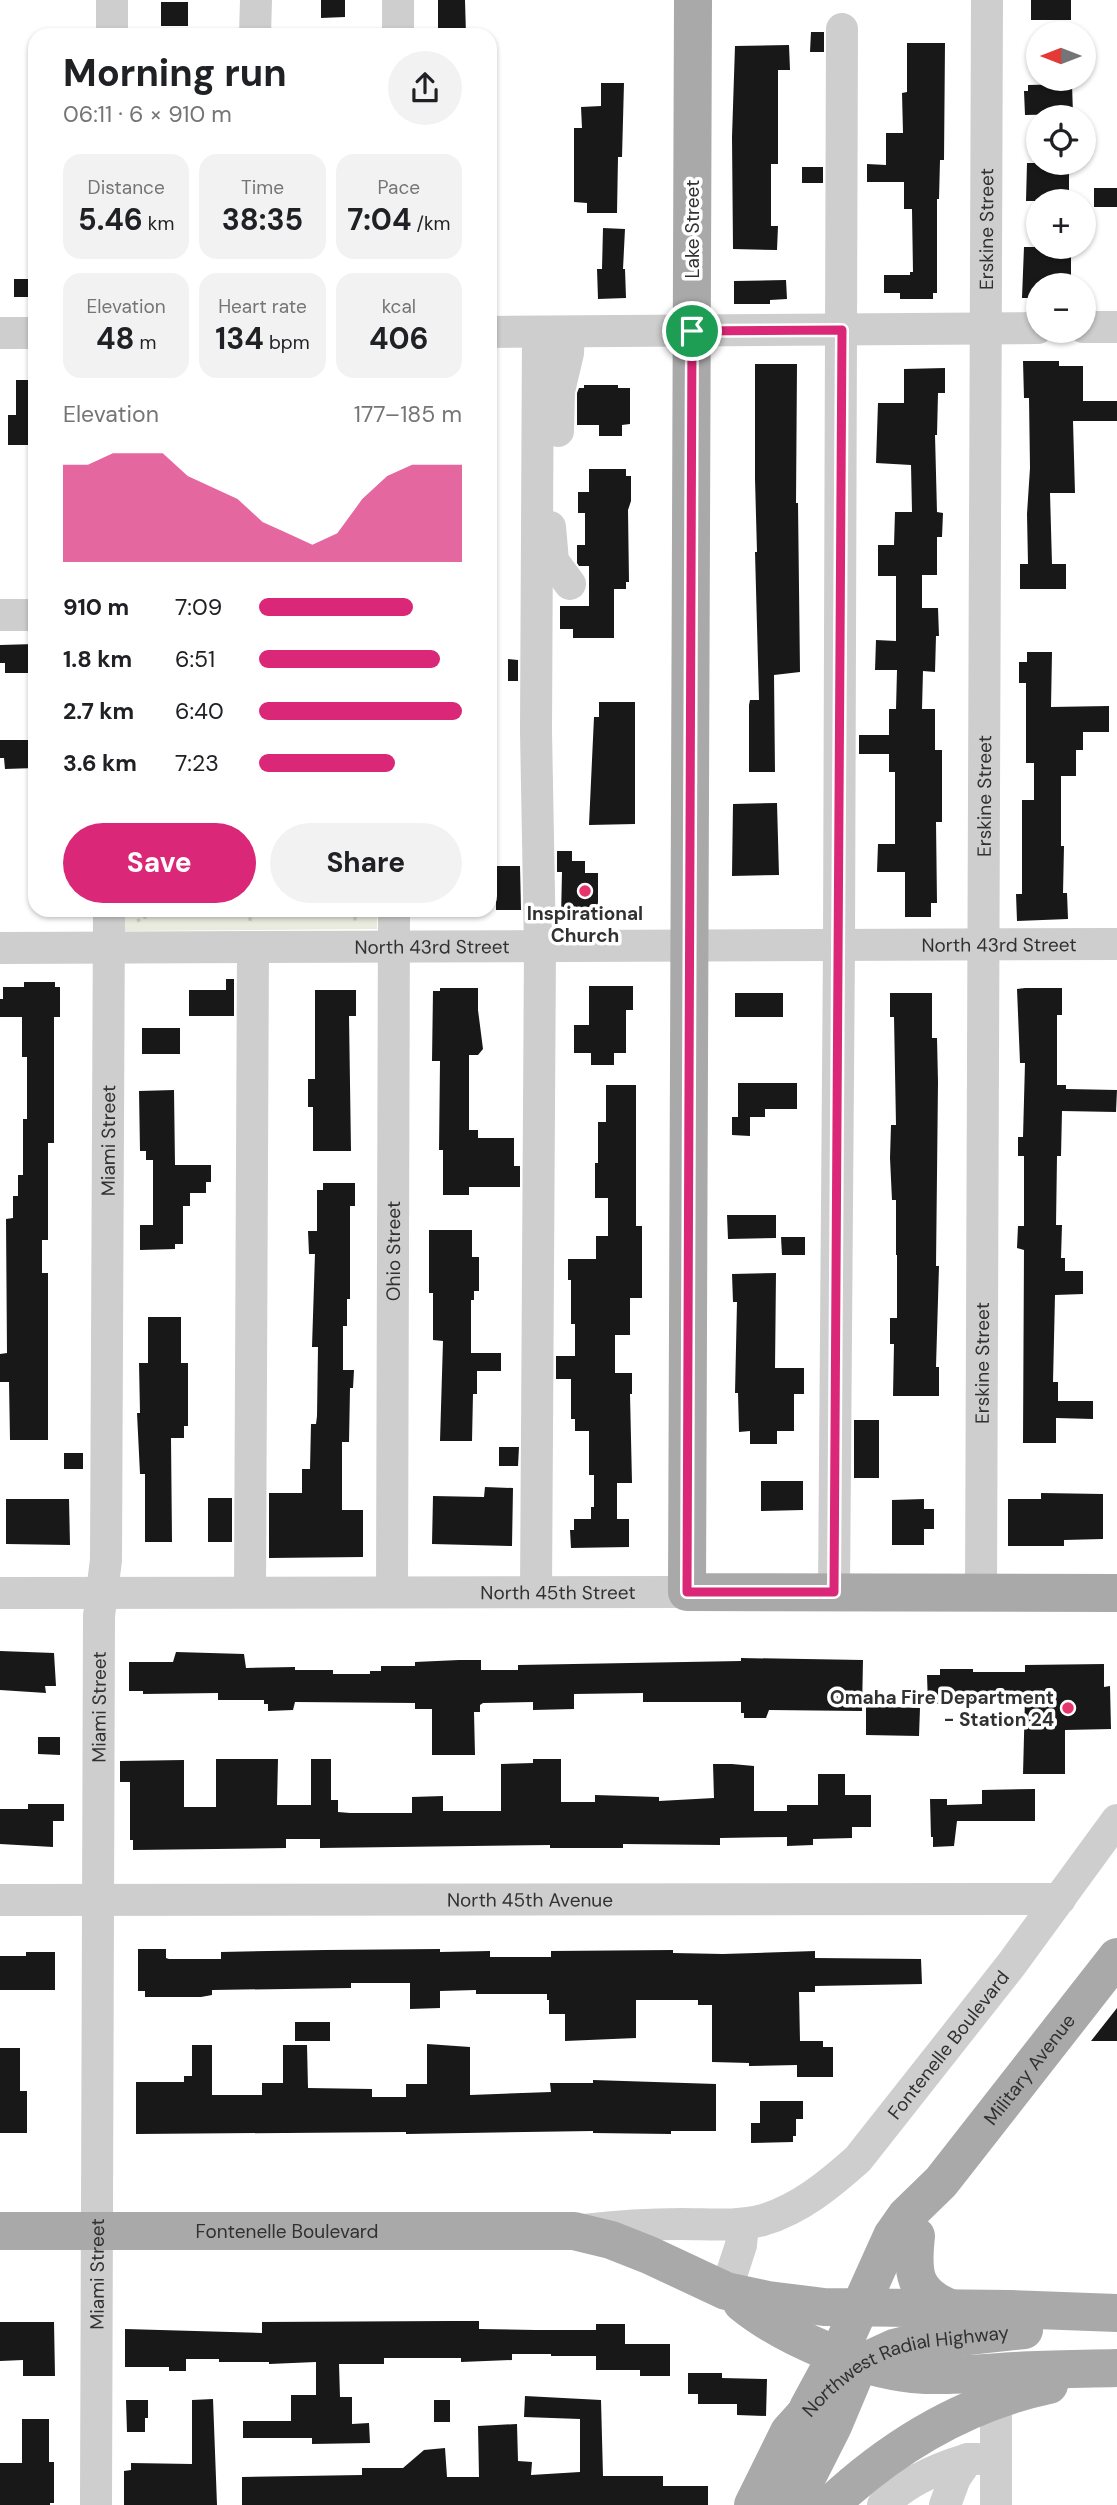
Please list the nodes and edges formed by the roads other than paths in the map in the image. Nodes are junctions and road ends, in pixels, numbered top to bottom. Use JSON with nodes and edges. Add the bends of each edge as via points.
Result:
{"nodes":[{"id":1,"x":112,"y":0,"type":"edge"},
{"id":2,"x":256,"y":0,"type":"edge"},
{"id":3,"x":398,"y":0,"type":"edge"},
{"id":4,"x":693,"y":0,"type":"edge"},
{"id":5,"x":987,"y":0,"type":"edge"},
{"id":6,"x":112,"y":28,"type":"edge"},
{"id":7,"x":256,"y":28,"type":"edge"},
{"id":8,"x":398,"y":28,"type":"edge"},
{"id":9,"x":842,"y":29,"type":"dead end"},
{"id":10,"x":1096,"y":327,"type":"edge"},
{"id":11,"x":1117,"y":327,"type":"edge"},
{"id":12,"x":985,"y":328,"type":"junction"},
{"id":13,"x":1026,"y":328,"type":"edge"},
{"id":14,"x":842,"y":330,"type":"junction"},
{"id":15,"x":692,"y":331,"type":"junction"},
{"id":16,"x":497,"y":332,"type":"edge"},
{"id":17,"x":538,"y":332,"type":"junction"},
{"id":18,"x":569,"y":332,"type":"junction"},
{"id":19,"x":0,"y":333,"type":"edge"},
{"id":20,"x":28,"y":333,"type":"edge"},
{"id":21,"x":570,"y":584,"type":"dead end"},
{"id":22,"x":0,"y":615,"type":"edge"},
{"id":23,"x":28,"y":615,"type":"edge"},
{"id":24,"x":121,"y":917,"type":"edge"},
{"id":25,"x":394,"y":917,"type":"edge"},
{"id":26,"x":983,"y":944,"type":"junction"},
{"id":27,"x":1117,"y":944,"type":"edge"},
{"id":28,"x":839,"y":945,"type":"junction"},
{"id":29,"x":688,"y":946,"type":"junction"},
{"id":30,"x":109,"y":947,"type":"junction"},
{"id":31,"x":253,"y":947,"type":"junction"},
{"id":32,"x":394,"y":947,"type":"junction"},
{"id":33,"x":540,"y":947,"type":"junction"},
{"id":34,"x":0,"y":948,"type":"edge"},
{"id":35,"x":102,"y":1592,"type":"junction"},
{"id":36,"x":250,"y":1592,"type":"junction"},
{"id":37,"x":392,"y":1592,"type":"junction"},
{"id":38,"x":536,"y":1592,"type":"junction"},
{"id":39,"x":687,"y":1592,"type":"junction"},
{"id":40,"x":834,"y":1592,"type":"junction"},
{"id":41,"x":981,"y":1592,"type":"junction"},
{"id":42,"x":0,"y":1593,"type":"edge"},
{"id":43,"x":1117,"y":1594,"type":"edge"},
{"id":44,"x":1117,"y":1820,"type":"edge"},
{"id":45,"x":1060,"y":1899,"type":"junction"},
{"id":46,"x":0,"y":1900,"type":"edge"},
{"id":47,"x":98,"y":1900,"type":"junction"},
{"id":48,"x":1117,"y":1957,"type":"edge"},
{"id":49,"x":941,"y":2182,"type":"junction"},
{"id":50,"x":743,"y":2224,"type":"junction"},
{"id":51,"x":0,"y":2231,"type":"edge"},
{"id":52,"x":97,"y":2231,"type":"junction"},
{"id":53,"x":574,"y":2231,"type":"junction"},
{"id":54,"x":916,"y":2236,"type":"junction"},
{"id":55,"x":726,"y":2291,"type":"junction"},
{"id":56,"x":871,"y":2307,"type":"junction"},
{"id":57,"x":950,"y":2308,"type":"junction"},
{"id":58,"x":1117,"y":2313,"type":"edge"},
{"id":59,"x":1117,"y":2324,"type":"edge"},
{"id":60,"x":785,"y":2330,"type":"junction"},
{"id":61,"x":848,"y":2359,"type":"junction"},
{"id":62,"x":1117,"y":2370,"type":"edge"},
{"id":63,"x":996,"y":2399,"type":"junction"},
{"id":64,"x":798,"y":2420,"type":"junction"},
{"id":65,"x":982,"y":2459,"type":"junction"},
{"id":66,"x":96,"y":2505,"type":"edge"},
{"id":67,"x":753,"y":2505,"type":"edge"},
{"id":68,"x":793,"y":2505,"type":"edge"},
{"id":69,"x":830,"y":2505,"type":"edge"},
{"id":70,"x":883,"y":2505,"type":"edge"},
{"id":71,"x":945,"y":2505,"type":"edge"},
{"id":72,"x":996,"y":2505,"type":"edge"}],
"edges":[{"from":1,"to":6,"type":"street"},
{"from":2,"to":7,"type":"street"},
{"from":3,"to":8,"type":"street"},
{"from":4,"to":15,"type":"main road","name":"Lake Street"},
{"from":5,"to":12,"type":"street","name":"Erskine Street"},
{"from":9,"to":14,"type":"street"},
{"from":10,"to":11,"type":"street"},
{"from":12,"to":13,"type":"street"},
{"from":12,"to":14,"type":"street"},
{"from":12,"to":26,"type":"street","name":"Erskine Street"},
{"from":14,"to":15,"type":"street"},
{"from":14,"to":28,"type":"street"},
{"from":15,"to":18,"type":"street"},
{"from":15,"to":29,"type":"main road","name":"Lake Street"},
{"from":16,"to":17,"type":"street"},
{"from":17,"to":18,"type":"street"},
{"from":17,"to":33,"type":"street"},
{"from":18,"to":21,"type":"street","via":[[559,391],[550,528],[553,561]]},
{"from":19,"to":20,"type":"street"},
{"from":22,"to":23,"type":"street"},
{"from":24,"to":30,"type":"street","name":"Miami Street"},
{"from":25,"to":32,"type":"street","name":"Ohio Street"},
{"from":26,"to":27,"type":"street","name":"North 43rd Street"},
{"from":26,"to":28,"type":"street","name":"North 43rd Street"},
{"from":26,"to":41,"type":"street","name":"Erskine Street"},
{"from":28,"to":29,"type":"street","name":"North 43rd Street"},
{"from":28,"to":40,"type":"street"},
{"from":29,"to":33,"type":"street","name":"North 43rd Street"},
{"from":29,"to":39,"type":"main road","name":"Lake Street"},
{"from":30,"to":31,"type":"street","name":"North 43rd Street"},
{"from":30,"to":34,"type":"street","name":"North 43rd Street"},
{"from":30,"to":35,"type":"street","name":"Miami Street","via":[[106,1560]]},
{"from":31,"to":32,"type":"street","name":"North 43rd Street"},
{"from":31,"to":36,"type":"street"},
{"from":32,"to":33,"type":"street","name":"North 43rd Street"},
{"from":32,"to":37,"type":"street","name":"Ohio Street"},
{"from":33,"to":38,"type":"street"},
{"from":35,"to":36,"type":"street","name":"North 45th Street"},
{"from":35,"to":42,"type":"street","name":"North 45th Street"},
{"from":35,"to":47,"type":"street","name":"Miami Street"},
{"from":36,"to":37,"type":"street","name":"North 45th Street"},
{"from":37,"to":38,"type":"street","name":"North 45th Street"},
{"from":38,"to":39,"type":"street","name":"North 45th Street"},
{"from":39,"to":40,"type":"main road","name":"North 45th Street"},
{"from":40,"to":41,"type":"main road","name":"North 45th Street"},
{"from":41,"to":43,"type":"main road","name":"North 45th Street"},
{"from":44,"to":45,"type":"street","name":"Fontenelle Boulevard"},
{"from":45,"to":47,"type":"street","name":"North 45th Avenue"},
{"from":45,"to":50,"type":"street","name":"Fontenelle Boulevard","via":[[858,2159],[802,2202]]},
{"from":46,"to":47,"type":"street","name":"North 45th Avenue"},
{"from":47,"to":52,"type":"street","name":"Miami Street"},
{"from":48,"to":49,"type":"main road","name":"Military Avenue"},
{"from":49,"to":54,"type":"main road","name":"Military Avenue"},
{"from":49,"to":56,"type":"main road","name":"Military Avenue","via":[[892,2236]]},
{"from":50,"to":53,"type":"street","name":"Fontenelle Boulevard","via":[[652,2224]]},
{"from":50,"to":55,"type":"street"},
{"from":51,"to":52,"type":"main road","name":"Fontenelle Boulevard"},
{"from":52,"to":53,"type":"main road","name":"Fontenelle Boulevard"},
{"from":52,"to":66,"type":"street","name":"Miami Street"},
{"from":53,"to":55,"type":"main road","name":"Fontenelle Boulevard","via":[[649,2255]]},
{"from":54,"to":56,"type":"main road","name":"Military Avenue"},
{"from":54,"to":57,"type":"main road","via":[[914,2264],[920,2288],[934,2302]]},
{"from":55,"to":56,"type":"main road","via":[[800,2305]]},
{"from":55,"to":60,"type":"main road"},
{"from":56,"to":57,"type":"main road"},
{"from":56,"to":61,"type":"main road","name":"Military Avenue"},
{"from":57,"to":58,"type":"main road"},
{"from":59,"to":61,"type":"main road","name":"Northwest Radial Highway","via":[[922,2341]]},
{"from":60,"to":61,"type":"main road"},
{"from":60,"to":64,"type":"main road","via":[[799,2348],[806,2372]]},
{"from":61,"to":62,"type":"main road","via":[[915,2374]]},
{"from":61,"to":64,"type":"main road","name":"Northwest Radial Highway","via":[[839,2378]]},
{"from":61,"to":68,"type":"main road","name":"Military Avenue","via":[[833,2427]]},
{"from":62,"to":63,"type":"main road"},
{"from":63,"to":65,"type":"street"},
{"from":63,"to":69,"type":"main road","via":[[919,2435]]},
{"from":64,"to":67,"type":"main road","name":"Northwest Radial Highway"},
{"from":65,"to":70,"type":"street","via":[[946,2465],[895,2492]]},
{"from":65,"to":71,"type":"street","via":[[955,2478]]},
{"from":65,"to":72,"type":"street"}]}
